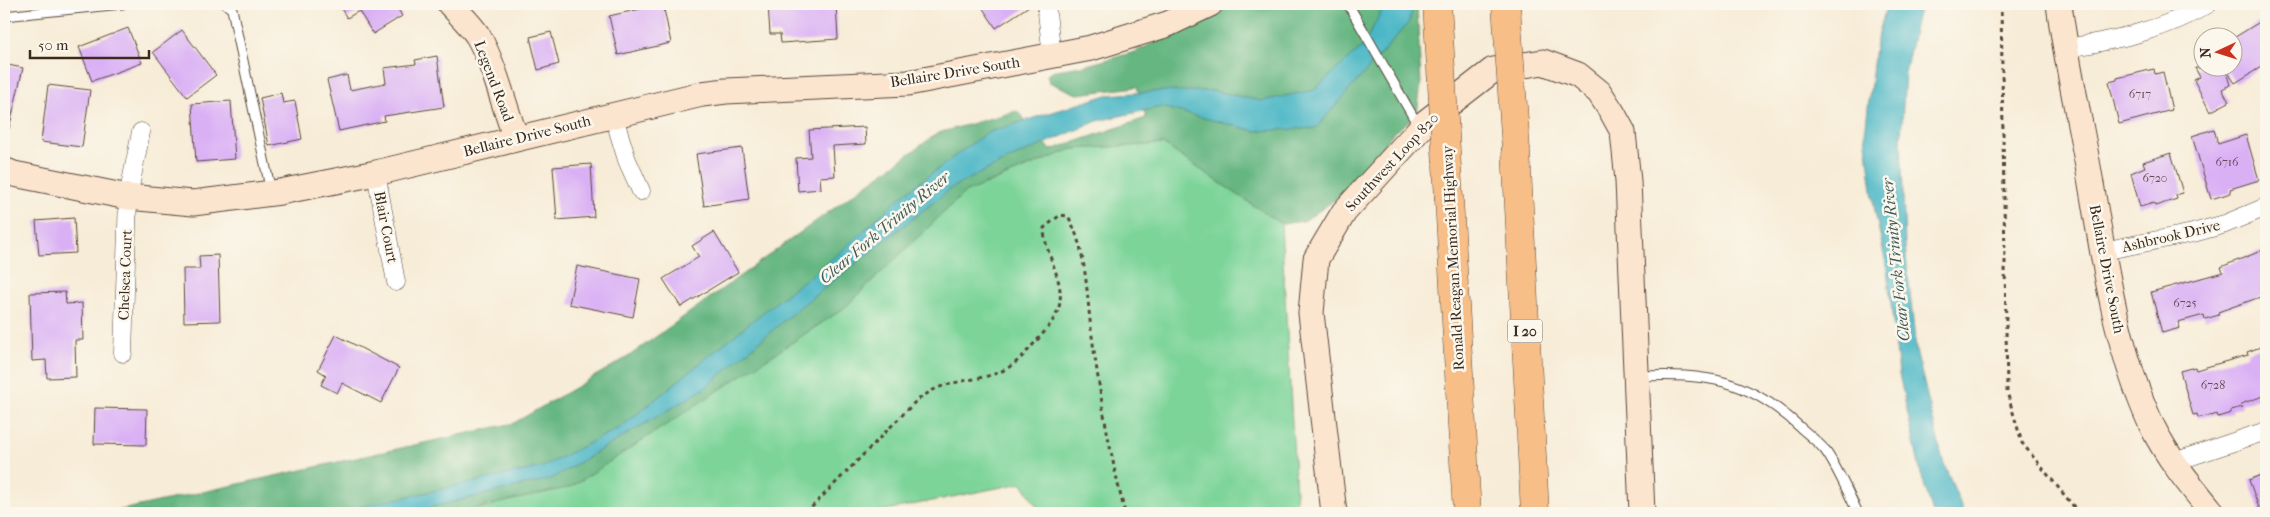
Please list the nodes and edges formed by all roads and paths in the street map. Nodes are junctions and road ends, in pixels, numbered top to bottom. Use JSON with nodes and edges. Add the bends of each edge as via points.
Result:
{"nodes":[{"id":1,"x":122,"y":4,"type":"edge"},
{"id":2,"x":226,"y":4,"type":"edge"},
{"id":3,"x":450,"y":4,"type":"edge"},
{"id":4,"x":1046,"y":4,"type":"edge"},
{"id":5,"x":1209,"y":4,"type":"edge"},
{"id":6,"x":1348,"y":4,"type":"edge"},
{"id":7,"x":1437,"y":4,"type":"edge"},
{"id":8,"x":1506,"y":4,"type":"edge"},
{"id":9,"x":2001,"y":4,"type":"edge"},
{"id":10,"x":2059,"y":4,"type":"edge"},
{"id":11,"x":2208,"y":4,"type":"edge"},
{"id":12,"x":4,"y":16,"type":"edge"},
{"id":13,"x":2067,"y":48,"type":"junction"},
{"id":14,"x":1052,"y":56,"type":"junction"},
{"id":15,"x":613,"y":114,"type":"junction"},
{"id":16,"x":1419,"y":129,"type":"junction"},
{"id":17,"x":141,"y":132,"type":"dead end"},
{"id":18,"x":516,"y":138,"type":"junction"},
{"id":19,"x":4,"y":170,"type":"edge"},
{"id":20,"x":376,"y":173,"type":"junction"},
{"id":21,"x":641,"y":191,"type":"dead end"},
{"id":22,"x":271,"y":193,"type":"junction"},
{"id":23,"x":128,"y":197,"type":"junction"},
{"id":24,"x":2266,"y":207,"type":"edge"},
{"id":25,"x":2103,"y":251,"type":"junction"},
{"id":26,"x":396,"y":282,"type":"dead end"},
{"id":27,"x":123,"y":353,"type":"dead end"},
{"id":28,"x":1636,"y":376,"type":"junction"},
{"id":29,"x":2266,"y":431,"type":"edge"},
{"id":30,"x":2174,"y":462,"type":"junction"},
{"id":31,"x":806,"y":513,"type":"edge"},
{"id":32,"x":1125,"y":513,"type":"edge"},
{"id":33,"x":1334,"y":513,"type":"edge"},
{"id":34,"x":1467,"y":513,"type":"edge"},
{"id":35,"x":1535,"y":513,"type":"edge"},
{"id":36,"x":1642,"y":513,"type":"edge"},
{"id":37,"x":1858,"y":513,"type":"edge"},
{"id":38,"x":2078,"y":513,"type":"edge"},
{"id":39,"x":2212,"y":513,"type":"edge"}],
"edges":[{"from":1,"to":12,"type":"lane"},
{"from":2,"to":22,"type":"lane","via":[[232,9]]},
{"from":3,"to":18,"type":"street","name":"Legend Road","via":[[483,47]]},
{"from":4,"to":14,"type":"street"},
{"from":5,"to":14,"type":"street","name":"Bellaire Drive South","via":[[1168,24],[1125,39]]},
{"from":6,"to":16,"type":"lane"},
{"from":7,"to":34,"type":"highway","name":"Ronald Reagan Memorial Highway","bridge":true},
{"from":8,"to":35,"type":"highway","number":"I 20","bridge":true},
{"from":9,"to":38,"type":"path","via":[[2007,392],[2022,442]]},
{"from":10,"to":13,"type":"street","name":"Bellaire Drive South"},
{"from":11,"to":13,"type":"street","via":[[2145,31]]},
{"from":13,"to":25,"type":"street","name":"Bellaire Drive South"},
{"from":14,"to":15,"type":"street","name":"Bellaire Drive South","via":[[908,83],[702,94]]},
{"from":15,"to":18,"type":"street","name":"Bellaire Drive South"},
{"from":15,"to":21,"type":"street","via":[[627,160]]},
{"from":16,"to":28,"type":"street","name":"Southwest Loop 820","via":[[1493,70],[1543,62],[1578,75],[1598,92],[1623,132]]},
{"from":16,"to":33,"type":"street","name":"Southwest Loop 820","via":[[1344,212],[1316,259],[1311,313]]},
{"from":17,"to":23,"type":"street","name":"Chelsea Court"},
{"from":18,"to":20,"type":"street","name":"Bellaire Drive South"},
{"from":19,"to":23,"type":"street","name":"Bellaire Drive South"},
{"from":20,"to":22,"type":"street","name":"Bellaire Drive South"},
{"from":20,"to":26,"type":"street","name":"Blair Court"},
{"from":22,"to":23,"type":"street","name":"Bellaire Drive South","via":[[193,202]]},
{"from":23,"to":27,"type":"street","name":"Chelsea Court"},
{"from":24,"to":25,"type":"street","name":"Ashbrook Drive","via":[[2193,233]]},
{"from":25,"to":30,"type":"street","name":"Bellaire Drive South","via":[[2125,356],[2152,427]]},
{"from":28,"to":36,"type":"street","name":"Southwest Loop 820"},
{"from":28,"to":37,"type":"lane","via":[[1698,376],[1736,385],[1770,402],[1824,450]]},
{"from":29,"to":30,"type":"street"},
{"from":30,"to":39,"type":"street","name":"Bellaire Drive South"},
{"from":31,"to":32,"type":"path","via":[[916,401],[946,385],[1006,369],[1025,355],[1042,336],[1060,303],[1060,287],[1044,228],[1060,215],[1068,216],[1074,227],[1086,275],[1096,365]]}]}
